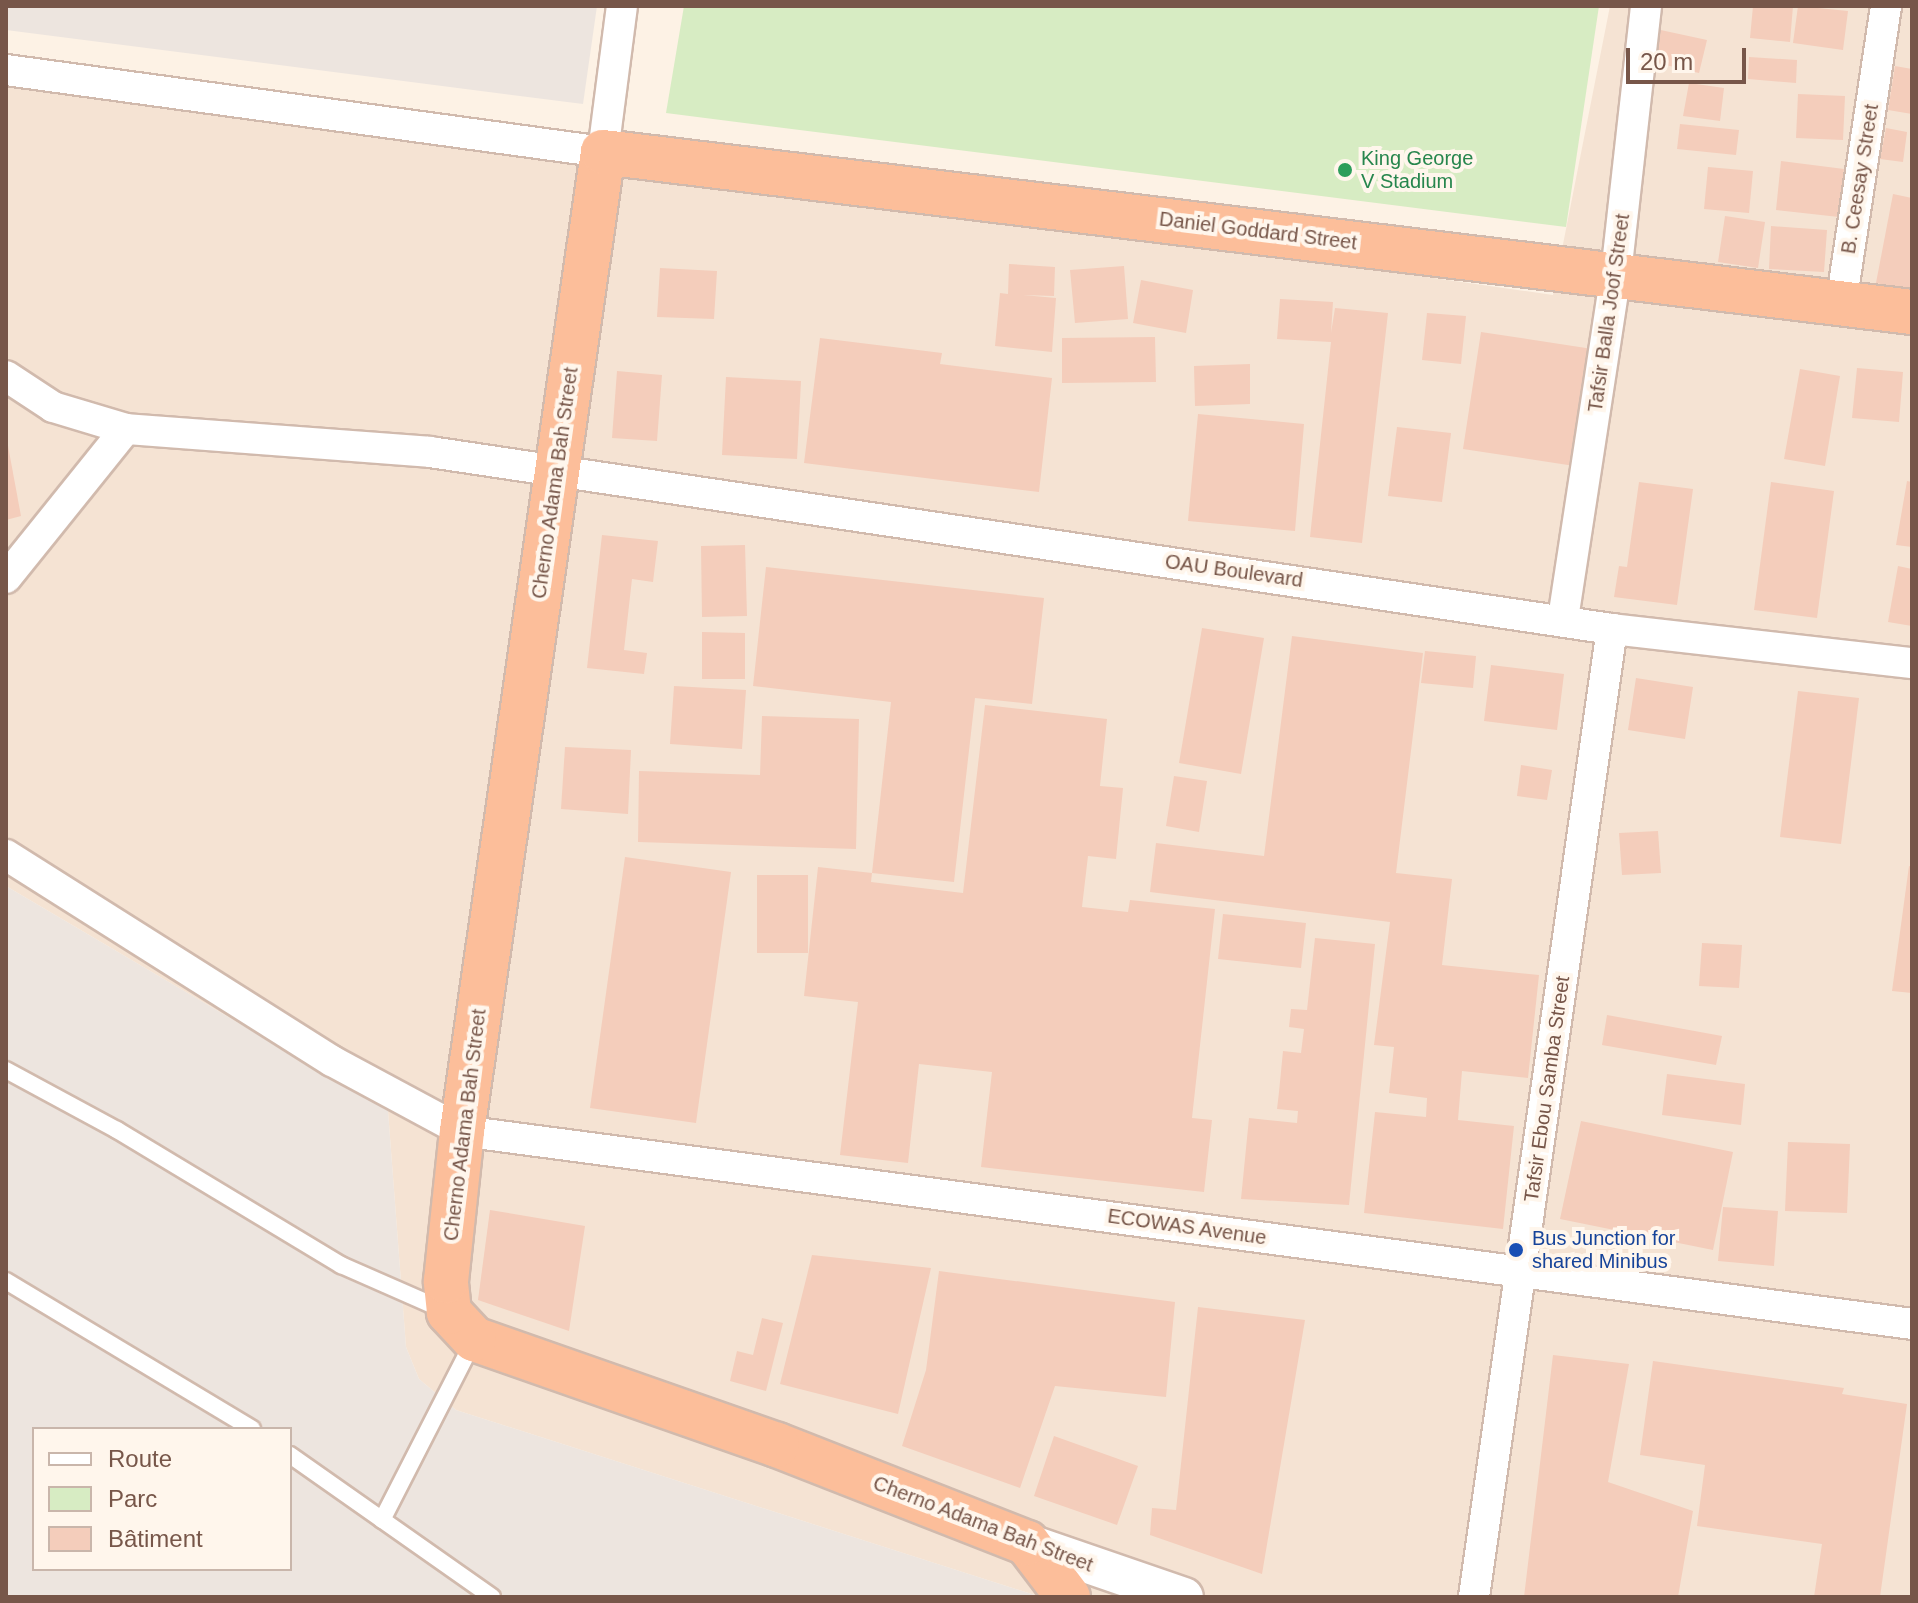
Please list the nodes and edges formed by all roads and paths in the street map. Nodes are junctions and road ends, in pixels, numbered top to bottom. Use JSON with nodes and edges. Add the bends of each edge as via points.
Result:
{"nodes":[{"id":1,"x":622,"y":6,"type":"edge"},
{"id":2,"x":1646,"y":6,"type":"edge"},
{"id":3,"x":1886,"y":6,"type":"edge"},
{"id":4,"x":6,"y":70,"type":"edge"},
{"id":5,"x":603,"y":152,"type":"junction"},
{"id":6,"x":1616,"y":274,"type":"junction"},
{"id":7,"x":1841,"y":304,"type":"junction"},
{"id":8,"x":1912,"y":312,"type":"edge"},
{"id":9,"x":6,"y":376,"type":"edge"},
{"id":10,"x":126,"y":429,"type":"junction"},
{"id":11,"x":556,"y":472,"type":"junction"},
{"id":12,"x":6,"y":578,"type":"edge"},
{"id":13,"x":1563,"y":619,"type":"junction"},
{"id":14,"x":1612,"y":629,"type":"junction"},
{"id":15,"x":1912,"y":663,"type":"edge"},
{"id":16,"x":6,"y":855,"type":"edge"},
{"id":17,"x":6,"y":1070,"type":"edge"},
{"id":18,"x":462,"y":1131,"type":"junction"},
{"id":19,"x":1522,"y":1275,"type":"junction"},
{"id":20,"x":6,"y":1281,"type":"edge"},
{"id":21,"x":1912,"y":1324,"type":"edge"},
{"id":22,"x":462,"y":1326,"type":"junction"},
{"id":23,"x":249,"y":1427,"type":"edge"},
{"id":24,"x":292,"y":1456,"type":"edge"},
{"id":25,"x":382,"y":1520,"type":"junction"},
{"id":26,"x":1027,"y":1543,"type":"junction"},
{"id":27,"x":492,"y":1597,"type":"edge"},
{"id":28,"x":1068,"y":1597,"type":"edge"},
{"id":29,"x":1184,"y":1597,"type":"edge"},
{"id":30,"x":1474,"y":1597,"type":"edge"}],
"edges":[{"from":1,"to":5,"type":"street"},
{"from":2,"to":6,"type":"street","name":"Tafsir Balla Joof Street"},
{"from":3,"to":7,"type":"street","name":"B. Ceesay Street"},
{"from":4,"to":5,"type":"street"},
{"from":5,"to":6,"type":"highway","name":"Daniel Goddard Street"},
{"from":5,"to":11,"type":"highway","name":"Cherno Adama Bah Street"},
{"from":6,"to":7,"type":"highway","name":"Daniel Goddard Street"},
{"from":6,"to":13,"type":"street","name":"Tafsir Balla Joof Street"},
{"from":7,"to":8,"type":"highway","name":"Daniel Goddard Street"},
{"from":9,"to":10,"type":"street","name":"OAU Boulevard","via":[[53,407]]},
{"from":10,"to":11,"type":"street","name":"OAU Boulevard","via":[[430,452]]},
{"from":10,"to":12,"type":"street"},
{"from":11,"to":13,"type":"street","name":"OAU Boulevard"},
{"from":11,"to":18,"type":"highway","name":"Cherno Adama Bah Street"},
{"from":13,"to":14,"type":"street","name":"OAU Boulevard"},
{"from":14,"to":15,"type":"street","name":"OAU Boulevard"},
{"from":14,"to":19,"type":"street","name":"Tafsir Ebou Samba Street"},
{"from":16,"to":18,"type":"street","via":[[332,1061]]},
{"from":17,"to":22,"type":"lane","via":[[341,1265]]},
{"from":18,"to":19,"type":"street","name":"ECOWAS Avenue"},
{"from":18,"to":22,"type":"highway","name":"Cherno Adama Bah Street","via":[[446,1281]]},
{"from":19,"to":21,"type":"street","name":"ECOWAS Avenue"},
{"from":19,"to":30,"type":"street","name":"Tafsir Ebou Samba Street"},
{"from":20,"to":23,"type":"lane"},
{"from":22,"to":25,"type":"lane"},
{"from":22,"to":26,"type":"highway","name":"Cherno Adama Bah Street"},
{"from":24,"to":25,"type":"lane"},
{"from":25,"to":27,"type":"lane"},
{"from":26,"to":28,"type":"highway"},
{"from":26,"to":29,"type":"street","name":"Cherno Adama Bah Street"}]}
